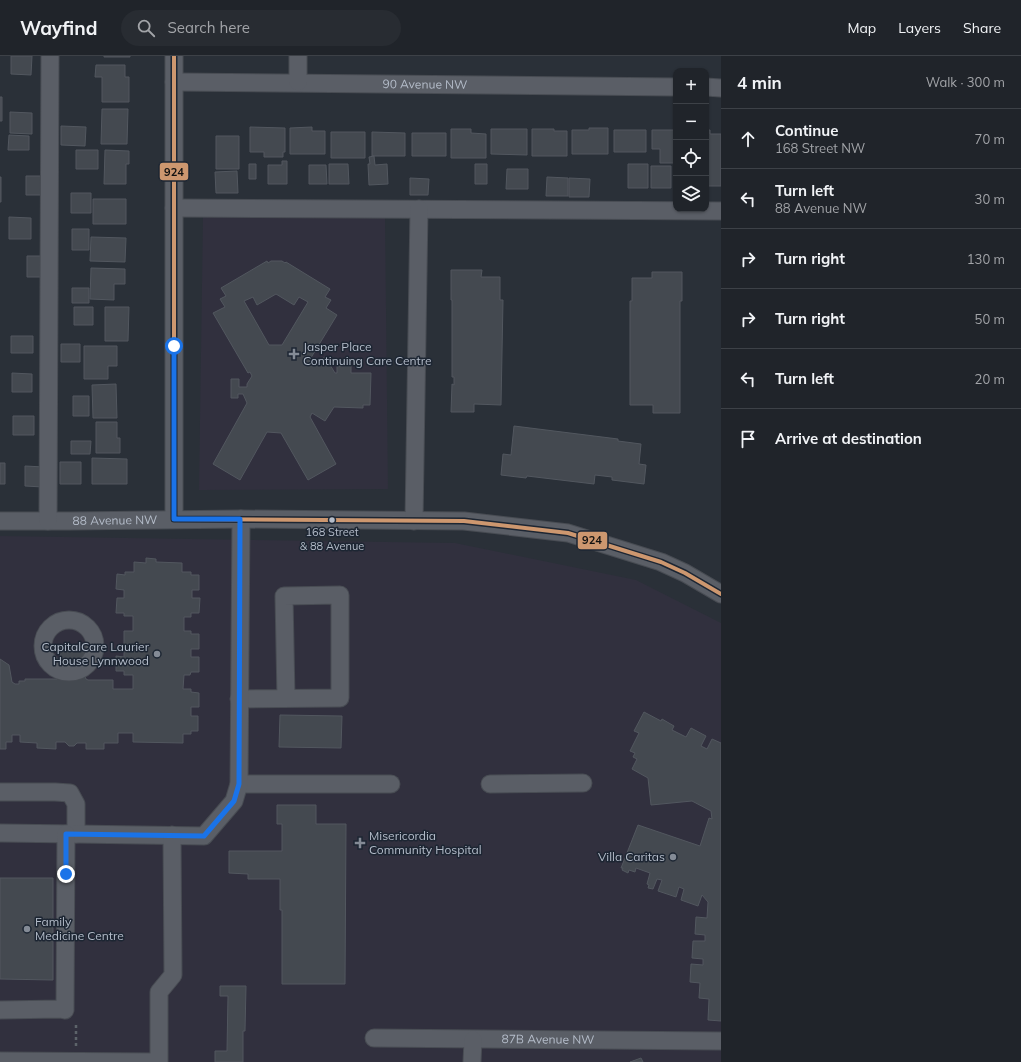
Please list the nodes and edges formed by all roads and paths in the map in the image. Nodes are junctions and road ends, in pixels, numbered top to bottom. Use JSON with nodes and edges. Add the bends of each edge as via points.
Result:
{"nodes":[{"id":1,"x":50,"y":56,"type":"edge"},
{"id":2,"x":174,"y":56,"type":"edge"},
{"id":3,"x":298,"y":56,"type":"edge"},
{"id":4,"x":174,"y":82,"type":"junction"},
{"id":5,"x":298,"y":82,"type":"junction"},
{"id":6,"x":673,"y":87,"type":"edge"},
{"id":7,"x":709,"y":87,"type":"edge"},
{"id":8,"x":721,"y":88,"type":"edge"},
{"id":9,"x":174,"y":208,"type":"junction"},
{"id":10,"x":419,"y":209,"type":"junction"},
{"id":11,"x":721,"y":211,"type":"edge"},
{"id":12,"x":174,"y":519,"type":"junction"},
{"id":13,"x":240,"y":519,"type":"junction"},
{"id":14,"x":0,"y":521,"type":"edge"},
{"id":15,"x":48,"y":521,"type":"junction"},
{"id":16,"x":414,"y":521,"type":"junction"},
{"id":17,"x":721,"y":594,"type":"edge"},
{"id":18,"x":286,"y":698,"type":"junction"},
{"id":19,"x":239,"y":699,"type":"junction"},
{"id":20,"x":583,"y":783,"type":"dead end"},
{"id":21,"x":239,"y":784,"type":"junction"},
{"id":22,"x":392,"y":784,"type":"dead end"},
{"id":23,"x":490,"y":784,"type":"dead end"},
{"id":24,"x":0,"y":792,"type":"edge"},
{"id":25,"x":0,"y":833,"type":"edge"},
{"id":26,"x":71,"y":834,"type":"junction"},
{"id":27,"x":172,"y":835,"type":"junction"},
{"id":28,"x":0,"y":1010,"type":"edge"},
{"id":29,"x":374,"y":1038,"type":"dead end"},
{"id":30,"x":472,"y":1040,"type":"junction"},
{"id":31,"x":721,"y":1041,"type":"edge"},
{"id":32,"x":0,"y":1061,"type":"edge"},
{"id":33,"x":472,"y":1062,"type":"edge"}],
"edges":[{"from":1,"to":15,"type":"street"},
{"from":2,"to":4,"type":"street"},
{"from":3,"to":5,"type":"street"},
{"from":4,"to":5,"type":"street","name":"90 Avenue NW"},
{"from":4,"to":9,"type":"street"},
{"from":5,"to":6,"type":"street","name":"90 Avenue NW"},
{"from":7,"to":8,"type":"street"},
{"from":9,"to":10,"type":"street"},
{"from":9,"to":12,"type":"street"},
{"from":10,"to":11,"type":"street"},
{"from":10,"to":16,"type":"street"},
{"from":12,"to":13,"type":"street","name":"88 Avenue NW"},
{"from":12,"to":15,"type":"street","name":"88 Avenue NW"},
{"from":13,"to":16,"type":"street","name":"88 Avenue NW"},
{"from":13,"to":19,"type":"street"},
{"from":14,"to":15,"type":"street","name":"88 Avenue NW"},
{"from":16,"to":17,"type":"street","name":"88 Avenue NW","via":[[464,521],[568,533],[661,562],[686,573]]},
{"from":18,"to":18,"type":"street","via":[[340,698],[340,595],[284,596]]},
{"from":18,"to":19,"type":"street"},
{"from":19,"to":21,"type":"street"},
{"from":20,"to":23,"type":"street"},
{"from":21,"to":22,"type":"street"},
{"from":21,"to":27,"type":"street","via":[[234,801],[204,836]]},
{"from":24,"to":26,"type":"street","via":[[70,793],[76,804]]},
{"from":25,"to":26,"type":"street"},
{"from":26,"to":27,"type":"street"},
{"from":26,"to":28,"type":"street","via":[[65,1010]]},
{"from":27,"to":32,"type":"street","via":[[173,975],[159,992],[159,1062]]},
{"from":29,"to":30,"type":"street","name":"87B Avenue NW"},
{"from":30,"to":31,"type":"street","name":"87B Avenue NW"},
{"from":30,"to":33,"type":"street"}]}
